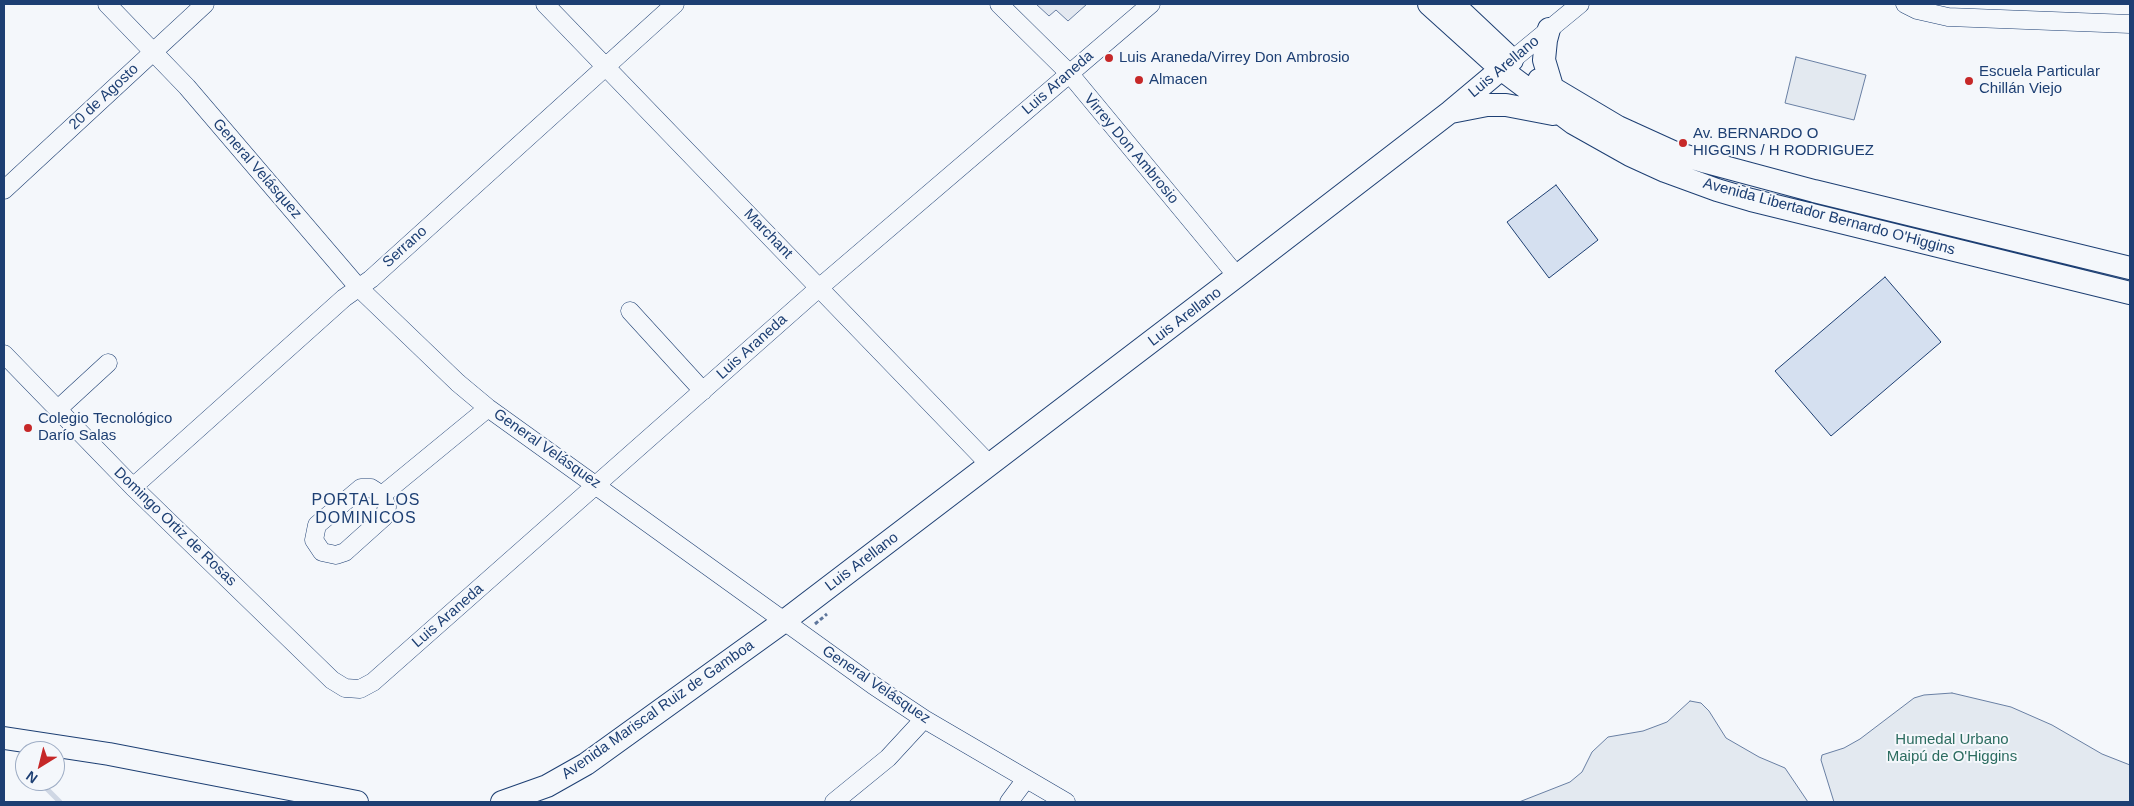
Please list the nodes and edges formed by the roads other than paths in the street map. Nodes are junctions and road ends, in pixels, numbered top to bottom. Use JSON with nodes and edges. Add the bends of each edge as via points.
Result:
{"nodes":[{"id":1,"x":107,"y":4,"type":"edge"},
{"id":2,"x":204,"y":4,"type":"edge"},
{"id":3,"x":545,"y":4,"type":"edge"},
{"id":4,"x":675,"y":4,"type":"edge"},
{"id":5,"x":999,"y":4,"type":"edge"},
{"id":6,"x":1429,"y":4,"type":"edge"},
{"id":7,"x":1453,"y":4,"type":"edge"},
{"id":8,"x":1580,"y":4,"type":"edge"},
{"id":9,"x":1905,"y":4,"type":"edge"},
{"id":10,"x":1147,"y":5,"type":"edge"},
{"id":11,"x":2130,"y":24,"type":"edge"},
{"id":12,"x":1550,"y":29,"type":"junction"},
{"id":13,"x":153,"y":52,"type":"junction"},
{"id":14,"x":1507,"y":64,"type":"junction"},
{"id":15,"x":606,"y":66,"type":"junction"},
{"id":16,"x":1069,"y":73,"type":"junction"},
{"id":17,"x":1552,"y":90,"type":"junction"},
{"id":18,"x":1450,"y":112,"type":"junction"},
{"id":19,"x":1573,"y":123,"type":"junction"},
{"id":20,"x":4,"y":190,"type":"edge"},
{"id":21,"x":2130,"y":268,"type":"edge"},
{"id":22,"x":1238,"y":276,"type":"junction"},
{"id":23,"x":358,"y":287,"type":"junction"},
{"id":24,"x":820,"y":287,"type":"junction"},
{"id":25,"x":2130,"y":293,"type":"edge"},
{"id":26,"x":630,"y":311,"type":"dead end"},
{"id":27,"x":4,"y":354,"type":"edge"},
{"id":28,"x":108,"y":364,"type":"dead end"},
{"id":29,"x":704,"y":391,"type":"junction"},
{"id":30,"x":488,"y":408,"type":"junction"},
{"id":31,"x":58,"y":409,"type":"junction"},
{"id":32,"x":990,"y":466,"type":"junction"},
{"id":33,"x":598,"y":485,"type":"junction"},
{"id":34,"x":133,"y":487,"type":"junction"},
{"id":35,"x":382,"y":495,"type":"dead end"},
{"id":36,"x":783,"y":622,"type":"junction"},
{"id":37,"x":353,"y":689,"type":"joint"},
{"id":38,"x":924,"y":719,"type":"junction"},
{"id":39,"x":4,"y":738,"type":"edge"},
{"id":40,"x":1026,"y":779,"type":"junction"},
{"id":41,"x":357,"y":802,"type":"edge"},
{"id":42,"x":502,"y":802,"type":"edge"},
{"id":43,"x":834,"y":802,"type":"edge"},
{"id":44,"x":1009,"y":802,"type":"edge"},
{"id":45,"x":1066,"y":802,"type":"edge"}],
"edges":[{"from":1,"to":13,"type":"street","name":"General Velásquez"},
{"from":2,"to":13,"type":"street","name":"20 de Agosto"},
{"from":3,"to":15,"type":"street","name":"Marchant"},
{"from":4,"to":15,"type":"street","name":"Serrano"},
{"from":5,"to":16,"type":"street","name":"Virrey Don Ambrosio"},
{"from":6,"to":14,"type":"main road","name":"Avenida Libertador Bernardo O'Higgins"},
{"from":7,"to":14,"type":"main road","name":"Avenida Libertador Bernardo O'Higgins"},
{"from":8,"to":12,"type":"street","name":"Luis Arellano"},
{"from":9,"to":11,"type":"street","via":[[1948,17]]},
{"from":10,"to":16,"type":"street","name":"Luis Araneda"},
{"from":12,"to":14,"type":"street","name":"Luis Arellano"},
{"from":12,"to":17,"type":"main road","via":[[1544,60]]},
{"from":13,"to":20,"type":"street","name":"20 de Agosto"},
{"from":13,"to":23,"type":"street","name":"General Velásquez","via":[[187,87]]},
{"from":14,"to":17,"type":"main road","name":"Avenida Libertador Bernardo O'Higgins"},
{"from":14,"to":18,"type":"main road","name":"Luis Arellano"},
{"from":14,"to":19,"type":"main road","name":"Avenida Libertador Bernardo O'Higgins"},
{"from":15,"to":23,"type":"street","name":"Serrano"},
{"from":15,"to":24,"type":"street","name":"Marchant"},
{"from":16,"to":22,"type":"street","name":"Virrey Don Ambrosio"},
{"from":16,"to":24,"type":"street","name":"Luis Araneda"},
{"from":17,"to":21,"type":"main road","name":"Avenida Libertador Bernardo O'Higgins","via":[[1618,127],[1673,152],[1814,191]]},
{"from":18,"to":19,"type":"main road","via":[[1469,107],[1506,105],[1540,110]]},
{"from":18,"to":22,"type":"main road","name":"Luis Arellano"},
{"from":19,"to":25,"type":"main road","name":"Avenida Libertador Bernardo O'Higgins","via":[[1639,159],[1717,190]]},
{"from":22,"to":32,"type":"main road","name":"Luis Arellano"},
{"from":23,"to":30,"type":"street","name":"General Velásquez","via":[[430,358]]},
{"from":23,"to":34,"type":"street","name":"Serrano"},
{"from":24,"to":29,"type":"street","name":"Luis Araneda"},
{"from":24,"to":32,"type":"street","name":"Marchant"},
{"from":26,"to":29,"type":"street"},
{"from":27,"to":31,"type":"street","name":"Domingo Ortiz de Rosas"},
{"from":28,"to":31,"type":"street"},
{"from":29,"to":33,"type":"street","name":"Luis Araneda"},
{"from":30,"to":33,"type":"street","name":"General Velásquez"},
{"from":30,"to":35,"type":"street"},
{"from":31,"to":34,"type":"street","name":"Domingo Ortiz de Rosas"},
{"from":32,"to":36,"type":"main road","name":"Luis Arellano"},
{"from":33,"to":36,"type":"street","name":"General Velásquez"},
{"from":33,"to":37,"type":"street","name":"Luis Araneda","via":[[372,682]]},
{"from":34,"to":37,"type":"street","name":"Domingo Ortiz de Rosas","via":[[332,680]]},
{"from":36,"to":38,"type":"street","name":"General Velásquez"},
{"from":36,"to":42,"type":"main road","name":"Avenida Mariscal Ruiz de Gamboa","via":[[586,764],[547,786]]},
{"from":38,"to":40,"type":"street","name":"General Velásquez"},
{"from":38,"to":43,"type":"street","via":[[888,758]]},
{"from":39,"to":41,"type":"main road","via":[[109,754]]},
{"from":40,"to":44,"type":"street"},
{"from":40,"to":45,"type":"street","name":"General Velásquez"}]}
